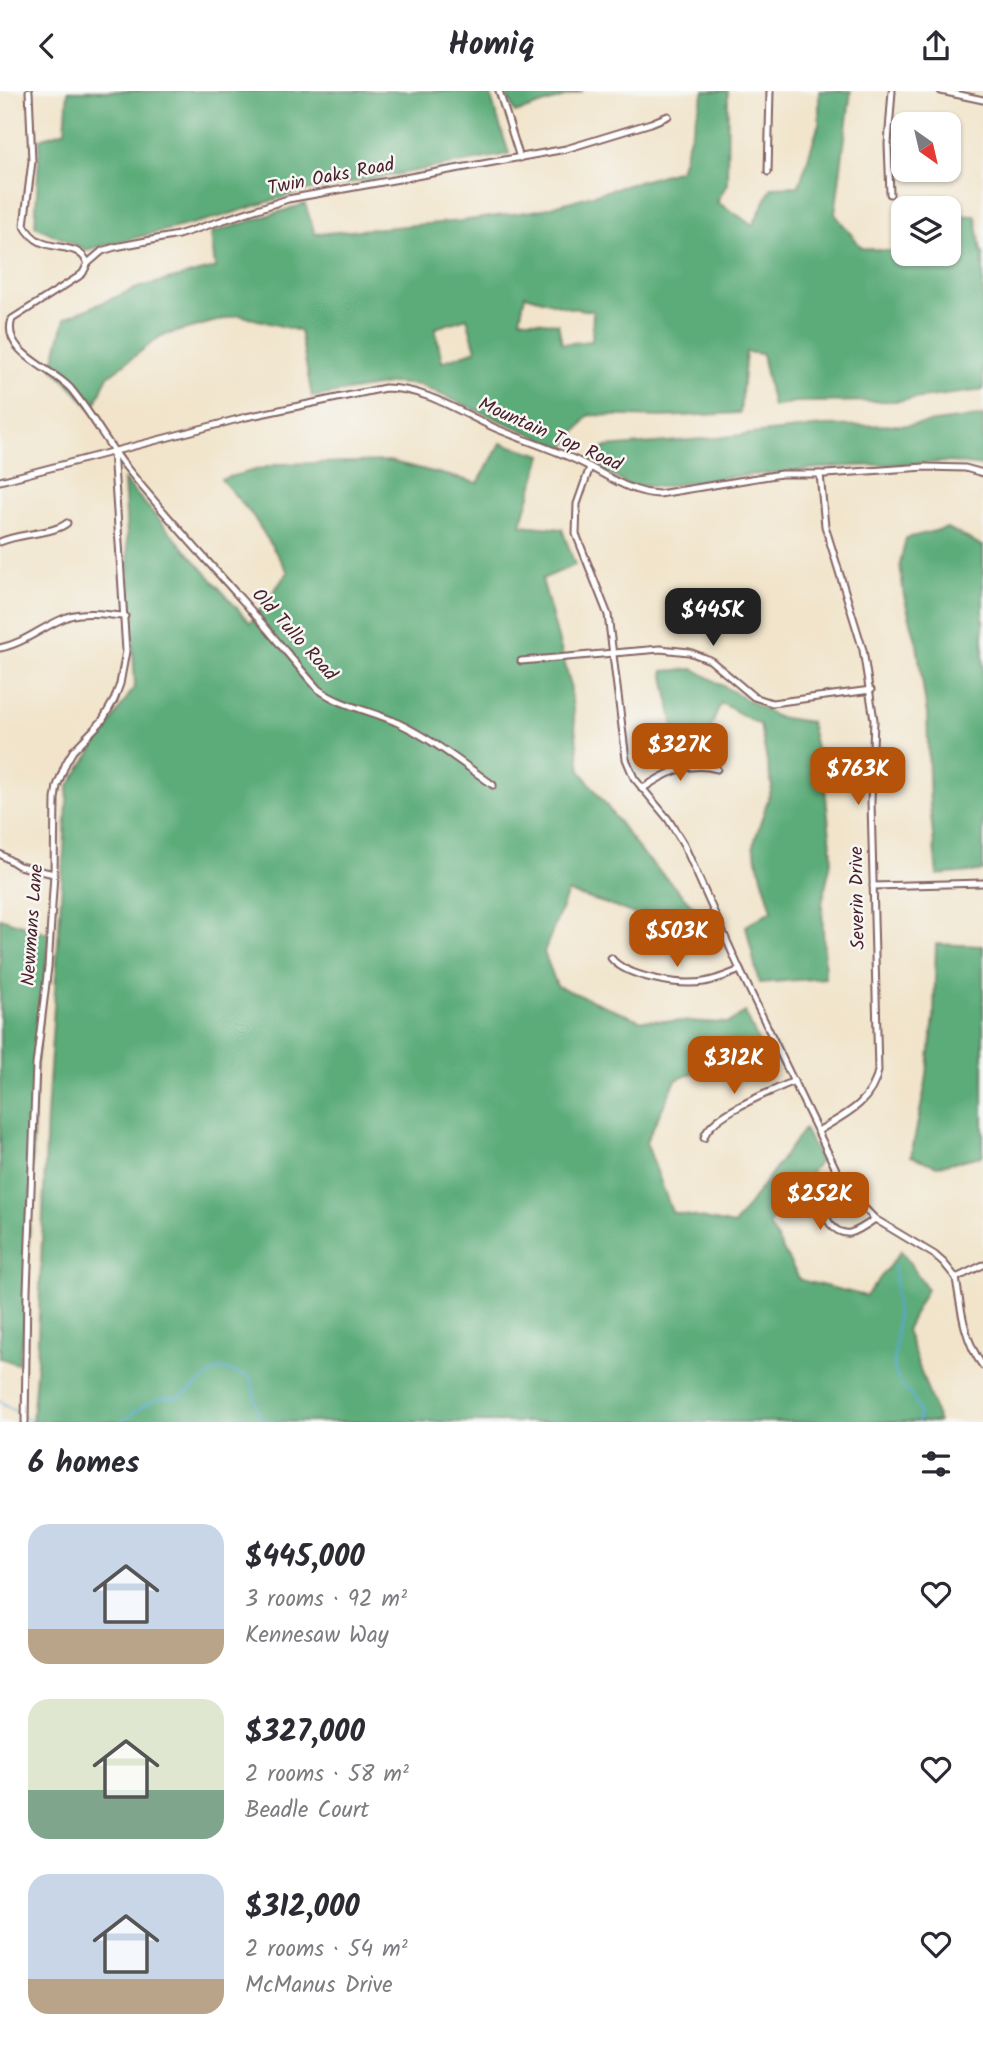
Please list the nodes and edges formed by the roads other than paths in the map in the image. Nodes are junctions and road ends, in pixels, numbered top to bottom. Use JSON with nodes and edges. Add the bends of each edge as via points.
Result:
{"nodes":[{"id":1,"x":29,"y":91,"type":"edge"},
{"id":2,"x":499,"y":91,"type":"edge"},
{"id":3,"x":770,"y":91,"type":"edge"},
{"id":4,"x":892,"y":91,"type":"edge"},
{"id":5,"x":941,"y":91,"type":"edge"},
{"id":6,"x":983,"y":100,"type":"edge"},
{"id":7,"x":668,"y":116,"type":"dead end"},
{"id":8,"x":520,"y":158,"type":"junction"},
{"id":9,"x":768,"y":172,"type":"dead end"},
{"id":10,"x":890,"y":194,"type":"dead end"},
{"id":11,"x":88,"y":263,"type":"junction"},
{"id":12,"x":113,"y":450,"type":"junction"},
{"id":13,"x":590,"y":467,"type":"junction"},
{"id":14,"x":983,"y":473,"type":"edge"},
{"id":15,"x":820,"y":474,"type":"junction"},
{"id":16,"x":0,"y":481,"type":"edge"},
{"id":17,"x":67,"y":523,"type":"dead end"},
{"id":18,"x":0,"y":542,"type":"edge"},
{"id":19,"x":125,"y":616,"type":"junction"},
{"id":20,"x":0,"y":649,"type":"edge"},
{"id":21,"x":613,"y":654,"type":"junction"},
{"id":22,"x":522,"y":661,"type":"dead end"},
{"id":23,"x":871,"y":690,"type":"junction"},
{"id":24,"x":717,"y":769,"type":"dead end"},
{"id":25,"x":493,"y":785,"type":"dead end"},
{"id":26,"x":642,"y":789,"type":"junction"},
{"id":27,"x":0,"y":854,"type":"edge"},
{"id":28,"x":54,"y":874,"type":"junction"},
{"id":29,"x":983,"y":883,"type":"edge"},
{"id":30,"x":873,"y":886,"type":"junction"},
{"id":31,"x":611,"y":958,"type":"dead end"},
{"id":32,"x":740,"y":970,"type":"junction"},
{"id":33,"x":794,"y":1081,"type":"junction"},
{"id":34,"x":818,"y":1131,"type":"junction"},
{"id":35,"x":704,"y":1138,"type":"dead end"},
{"id":36,"x":845,"y":1188,"type":"junction"},
{"id":37,"x":875,"y":1219,"type":"junction"},
{"id":38,"x":983,"y":1265,"type":"edge"},
{"id":39,"x":956,"y":1278,"type":"junction"},
{"id":40,"x":983,"y":1366,"type":"edge"},
{"id":41,"x":25,"y":1422,"type":"edge"}],
"edges":[{"from":1,"to":11,"type":"street","via":[[32,161],[24,225],[36,240],[73,249]]},
{"from":2,"to":8,"type":"street"},
{"from":3,"to":9,"type":"street"},
{"from":4,"to":10,"type":"street"},
{"from":5,"to":6,"type":"street"},
{"from":7,"to":8,"type":"street","name":"Twin Oaks Road","via":[[591,142]]},
{"from":8,"to":11,"type":"street","name":"Twin Oaks Road","via":[[289,199],[178,235],[102,251]]},
{"from":11,"to":12,"type":"street","name":"Twin Oaks Road","via":[[78,277],[12,319],[5,333],[20,357],[72,390]]},
{"from":12,"to":13,"type":"street","name":"Mountain Top Road","via":[[246,417],[400,388],[426,395]]},
{"from":12,"to":16,"type":"street","name":"Mountain Top Road"},
{"from":12,"to":19,"type":"street","name":"Newmans Lane"},
{"from":12,"to":25,"type":"street","name":"Old Tullo Road","via":[[318,689],[339,702],[404,726]]},
{"from":13,"to":15,"type":"street","name":"Mountain Top Road","via":[[632,489],[659,494],[776,475]]},
{"from":13,"to":21,"type":"street","via":[[577,504],[576,534],[608,615]]},
{"from":14,"to":15,"type":"street","name":"Mountain Top Road","via":[[925,467]]},
{"from":15,"to":23,"type":"street","name":"Severin Drive","via":[[825,526]]},
{"from":17,"to":18,"type":"street"},
{"from":19,"to":20,"type":"street","via":[[87,613],[68,617]]},
{"from":19,"to":28,"type":"street","name":"Newmans Lane","via":[[126,651],[117,692],[102,721],[73,751],[57,786]]},
{"from":21,"to":22,"type":"street"},
{"from":21,"to":23,"type":"street","via":[[660,649],[689,652],[719,666],[754,697],[772,703]]},
{"from":21,"to":26,"type":"street","via":[[626,759]]},
{"from":23,"to":30,"type":"street","name":"Severin Drive"},
{"from":24,"to":26,"type":"street","via":[[682,768]]},
{"from":26,"to":32,"type":"street","via":[[678,833]]},
{"from":27,"to":28,"type":"street","via":[[19,866]]},
{"from":28,"to":41,"type":"street","name":"Newmans Lane","via":[[36,1065]]},
{"from":29,"to":30,"type":"street"},
{"from":30,"to":34,"type":"street","name":"Severin Drive","via":[[878,1071],[859,1106]]},
{"from":31,"to":32,"type":"street","via":[[620,968],[677,982],[703,982]]},
{"from":32,"to":33,"type":"street"},
{"from":33,"to":34,"type":"street"},
{"from":33,"to":35,"type":"street","via":[[722,1117]]},
{"from":34,"to":36,"type":"street"},
{"from":36,"to":37,"type":"street"},
{"from":36,"to":37,"type":"street","via":[[825,1207],[833,1228],[850,1233]]},
{"from":37,"to":39,"type":"street","via":[[935,1255]]},
{"from":38,"to":39,"type":"street"},
{"from":39,"to":40,"type":"street","via":[[965,1330]]}]}
